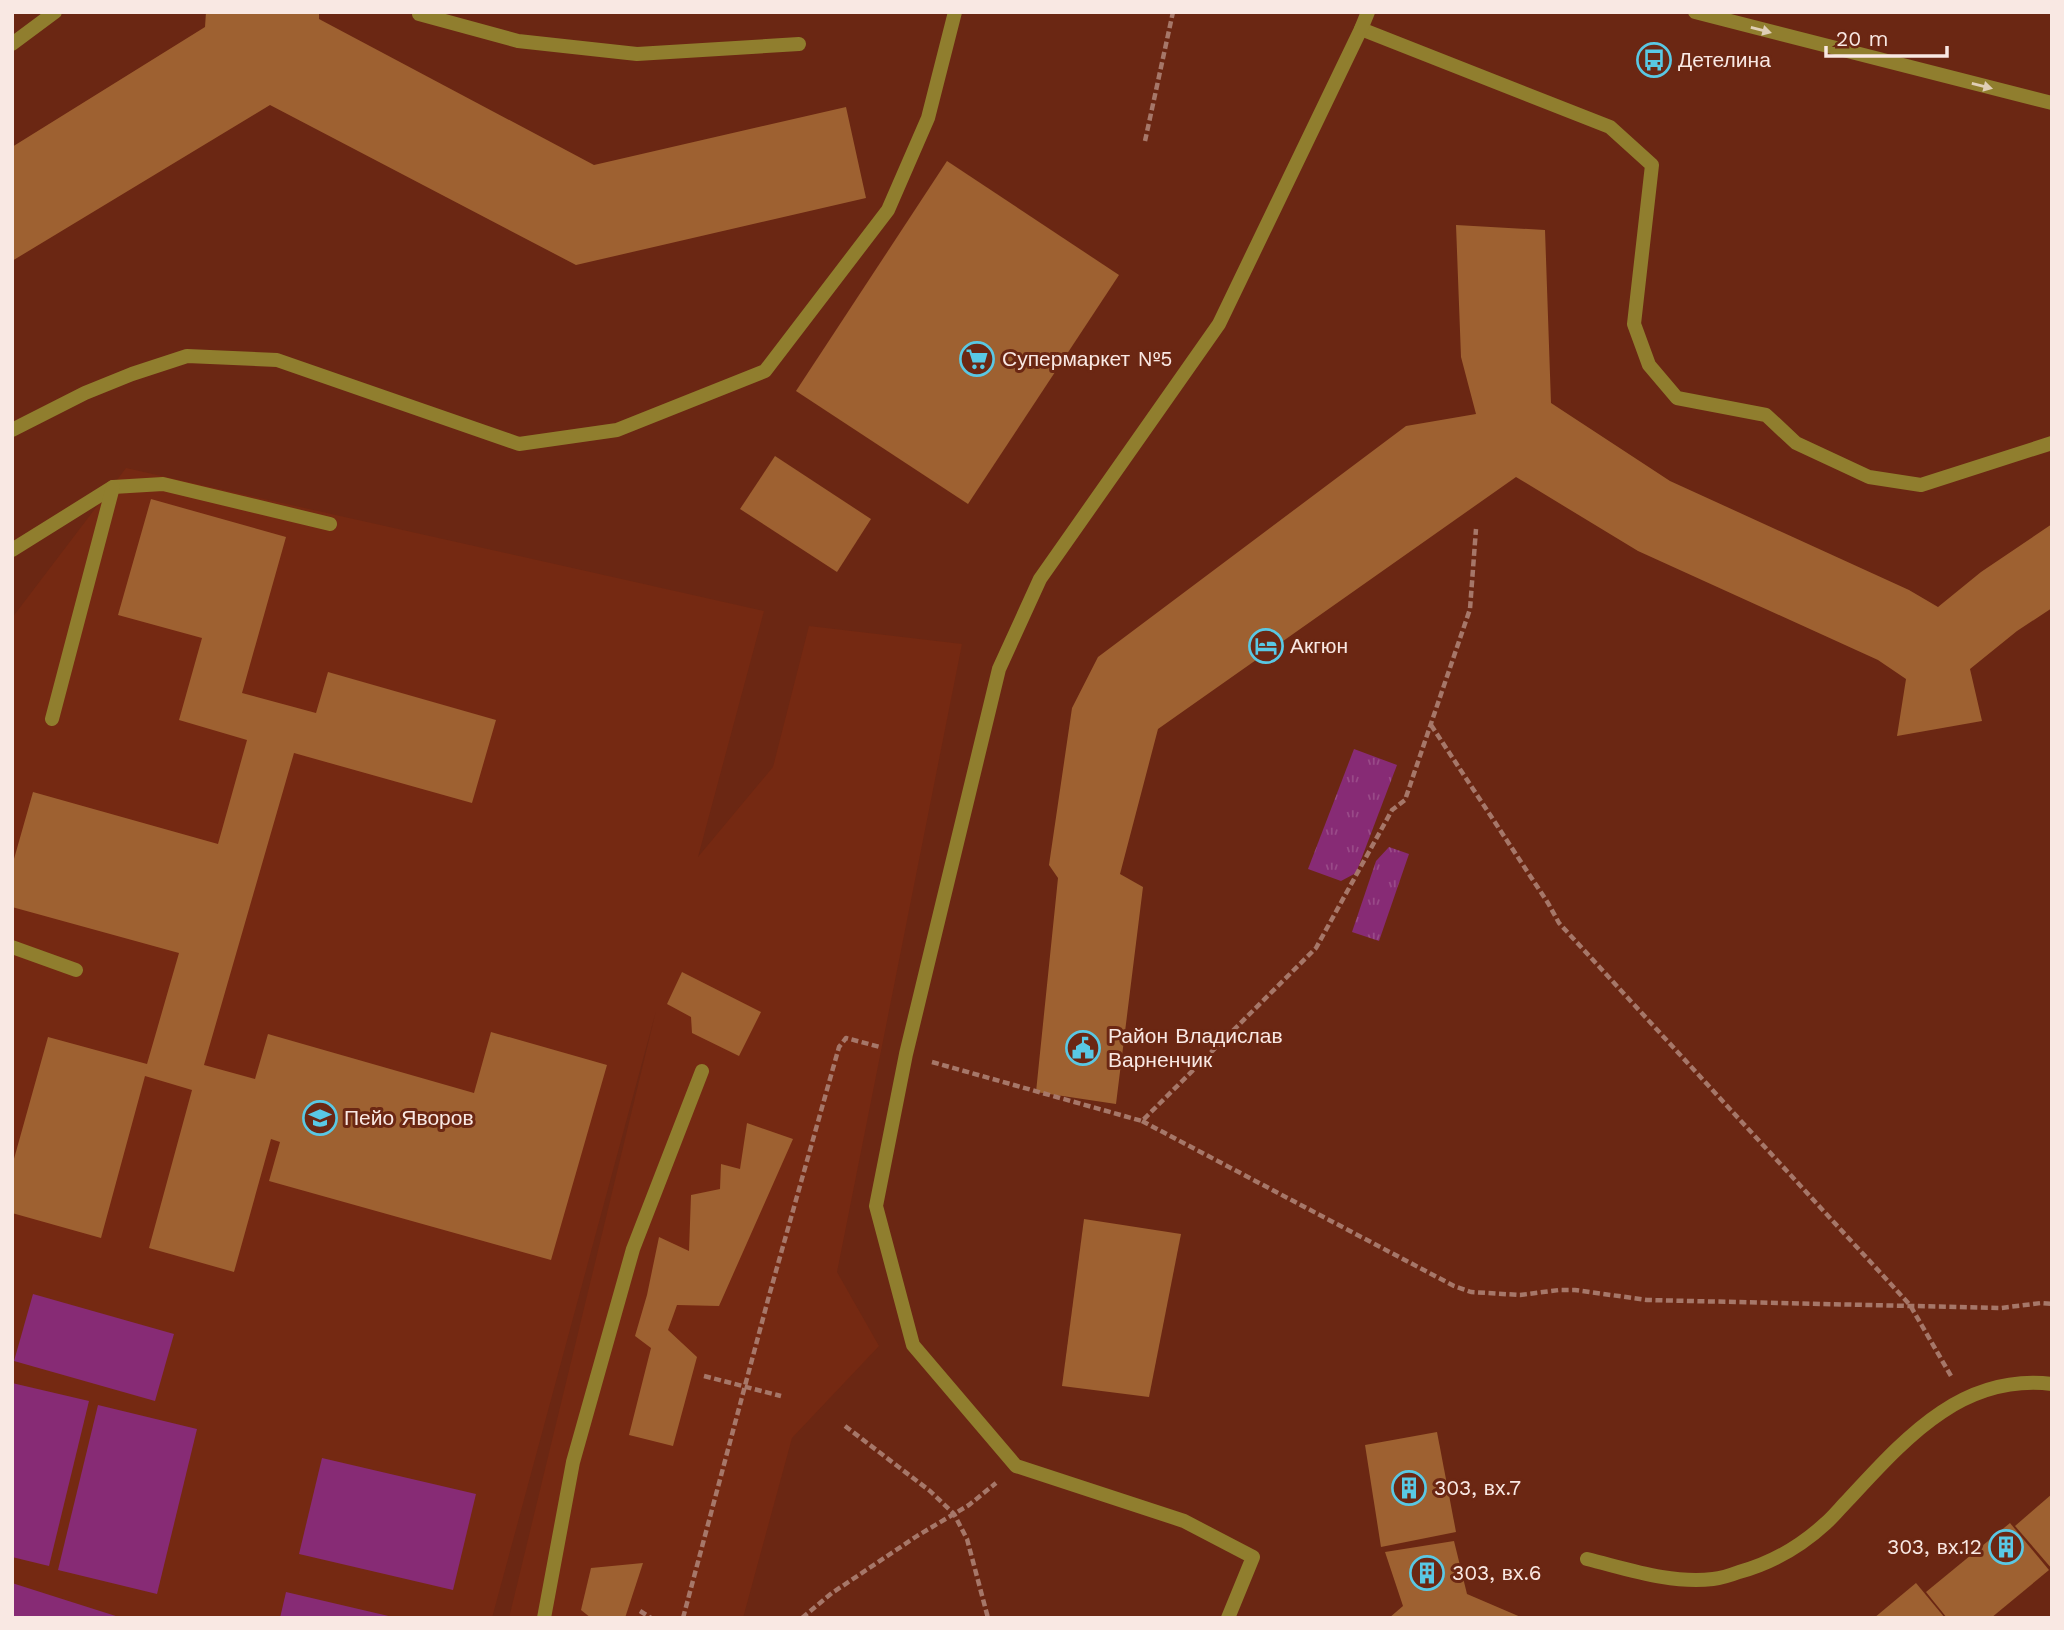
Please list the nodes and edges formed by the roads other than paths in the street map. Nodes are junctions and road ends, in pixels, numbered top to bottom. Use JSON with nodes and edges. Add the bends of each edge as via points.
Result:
{"nodes":[{"id":1,"x":55,"y":12,"type":"edge"},
{"id":2,"x":955,"y":12,"type":"edge"},
{"id":3,"x":1368,"y":12,"type":"edge"},
{"id":4,"x":1695,"y":12,"type":"edge"},
{"id":5,"x":419,"y":14,"type":"dead end"},
{"id":6,"x":1361,"y":29,"type":"junction"},
{"id":7,"x":12,"y":44,"type":"edge"},
{"id":8,"x":799,"y":44,"type":"dead end"},
{"id":9,"x":2052,"y":103,"type":"edge"},
{"id":10,"x":12,"y":430,"type":"edge"},
{"id":11,"x":2052,"y":443,"type":"edge"},
{"id":12,"x":113,"y":487,"type":"junction"},
{"id":13,"x":330,"y":524,"type":"dead end"},
{"id":14,"x":12,"y":550,"type":"edge"},
{"id":15,"x":52,"y":719,"type":"dead end"},
{"id":16,"x":12,"y":947,"type":"edge"},
{"id":17,"x":76,"y":970,"type":"dead end"},
{"id":18,"x":702,"y":1071,"type":"dead end"},
{"id":19,"x":2052,"y":1384,"type":"edge"},
{"id":20,"x":1587,"y":1559,"type":"dead end"},
{"id":21,"x":544,"y":1618,"type":"edge"},
{"id":22,"x":1228,"y":1618,"type":"edge"}],
"edges":[{"from":1,"to":7,"type":"street"},
{"from":2,"to":10,"type":"street","via":[[928,118],[888,210],[765,370],[617,430],[519,444],[276,360],[187,356],[85,393]]},
{"from":3,"to":6,"type":"street"},
{"from":4,"to":9,"type":"street","one_way":true},
{"from":5,"to":8,"type":"street","via":[[518,41],[637,54]]},
{"from":6,"to":11,"type":"street","via":[[1610,127],[1653,164],[1634,324],[1649,365],[1677,398],[1766,415],[1796,443],[1869,477],[1921,485]]},
{"from":6,"to":22,"type":"street","via":[[1219,324],[1040,579],[999,669],[906,1054],[876,1206],[913,1345],[1016,1466],[1184,1521],[1253,1557]]},
{"from":12,"to":13,"type":"street","via":[[163,484]]},
{"from":12,"to":14,"type":"street"},
{"from":12,"to":15,"type":"street"},
{"from":16,"to":17,"type":"street"},
{"from":18,"to":21,"type":"street","via":[[633,1249],[573,1462]]},
{"from":19,"to":20,"type":"street","via":[[1998,1387],[1964,1398],[1932,1417],[1827,1523],[1761,1566],[1714,1579],[1684,1579]]}]}
